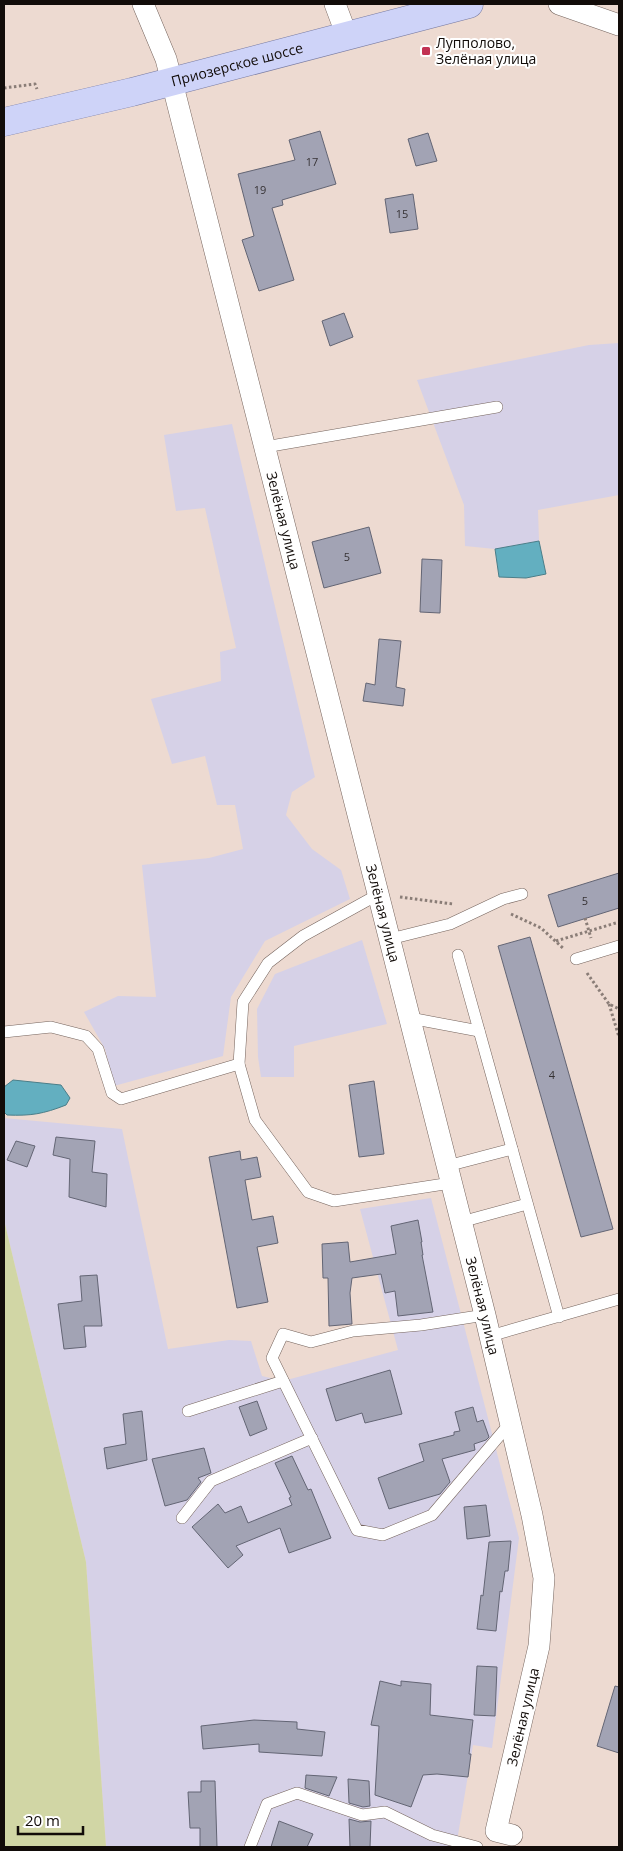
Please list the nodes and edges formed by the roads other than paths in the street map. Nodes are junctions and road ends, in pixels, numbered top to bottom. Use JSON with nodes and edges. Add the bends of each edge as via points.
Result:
{"nodes":[{"id":1,"x":143,"y":4,"type":"edge"},
{"id":2,"x":336,"y":4,"type":"edge"},
{"id":3,"x":469,"y":4,"type":"edge"},
{"id":4,"x":559,"y":4,"type":"edge"},
{"id":5,"x":619,"y":25,"type":"edge"},
{"id":6,"x":347,"y":36,"type":"junction"},
{"id":7,"x":172,"y":82,"type":"junction"},
{"id":8,"x":4,"y":122,"type":"edge"},
{"id":9,"x":497,"y":407,"type":"dead end"},
{"id":10,"x":265,"y":447,"type":"junction"},
{"id":11,"x":522,"y":894,"type":"dead end"},
{"id":12,"x":389,"y":895,"type":"junction"},
{"id":13,"x":390,"y":939,"type":"junction"},
{"id":14,"x":619,"y":946,"type":"edge"},
{"id":15,"x":458,"y":954,"type":"dead end"},
{"id":16,"x":576,"y":959,"type":"road end"},
{"id":17,"x":410,"y":1018,"type":"junction"},
{"id":18,"x":479,"y":1031,"type":"junction"},
{"id":19,"x":4,"y":1032,"type":"edge"},
{"id":20,"x":239,"y":1064,"type":"junction"},
{"id":21,"x":512,"y":1149,"type":"junction"},
{"id":22,"x":449,"y":1175,"type":"junction"},
{"id":23,"x":527,"y":1204,"type":"junction"},
{"id":24,"x":462,"y":1222,"type":"junction"},
{"id":25,"x":619,"y":1299,"type":"edge"},
{"id":26,"x":485,"y":1315,"type":"junction"},
{"id":27,"x":559,"y":1316,"type":"junction"},
{"id":28,"x":490,"y":1336,"type":"junction"},
{"id":29,"x":283,"y":1381,"type":"junction"},
{"id":30,"x":188,"y":1411,"type":"dead end"},
{"id":31,"x":511,"y":1422,"type":"junction"},
{"id":32,"x":312,"y":1438,"type":"junction"},
{"id":33,"x":182,"y":1518,"type":"dead end"},
{"id":34,"x":499,"y":1838,"type":"edge"},
{"id":35,"x":250,"y":1847,"type":"edge"},
{"id":36,"x":477,"y":1847,"type":"edge"}],
"edges":[{"from":1,"to":7,"type":"street","name":"Зелёная улица"},
{"from":2,"to":6,"type":"street"},
{"from":3,"to":6,"type":"main road","name":"Приозерское шоссе"},
{"from":4,"to":5,"type":"street"},
{"from":6,"to":7,"type":"main road","name":"Приозерское шоссе"},
{"from":7,"to":8,"type":"main road","name":"Приозерское шоссе"},
{"from":7,"to":10,"type":"street","name":"Зелёная улица"},
{"from":9,"to":10,"type":"lane"},
{"from":10,"to":12,"type":"street","name":"Зелёная улица"},
{"from":11,"to":13,"type":"lane","via":[[503,899],[450,924]]},
{"from":12,"to":13,"type":"street","name":"Зелёная улица"},
{"from":12,"to":20,"type":"lane","via":[[303,936],[268,964],[242,1002]]},
{"from":13,"to":17,"type":"street","name":"Зелёная улица"},
{"from":14,"to":16,"type":"lane"},
{"from":15,"to":18,"type":"lane"},
{"from":17,"to":18,"type":"lane"},
{"from":17,"to":22,"type":"street","name":"Зелёная улица"},
{"from":18,"to":21,"type":"lane"},
{"from":19,"to":20,"type":"lane","via":[[51,1027],[86,1036],[98,1049],[112,1092],[121,1099]]},
{"from":20,"to":22,"type":"lane","via":[[255,1120],[308,1192],[334,1201]]},
{"from":21,"to":22,"type":"lane"},
{"from":21,"to":23,"type":"lane"},
{"from":22,"to":24,"type":"street","name":"Зелёная улица"},
{"from":23,"to":24,"type":"lane"},
{"from":23,"to":27,"type":"lane"},
{"from":24,"to":26,"type":"street","name":"Зелёная улица"},
{"from":25,"to":27,"type":"lane"},
{"from":26,"to":28,"type":"street","name":"Зелёная улица"},
{"from":26,"to":29,"type":"lane","via":[[353,1331],[311,1342],[283,1334],[272,1358]]},
{"from":27,"to":28,"type":"lane"},
{"from":28,"to":31,"type":"street","name":"Зелёная улица"},
{"from":29,"to":30,"type":"lane"},
{"from":29,"to":32,"type":"lane"},
{"from":31,"to":32,"type":"lane","via":[[432,1516],[383,1535],[357,1530]]},
{"from":31,"to":34,"type":"street","name":"Зелёная улица","via":[[544,1578],[539,1646]]},
{"from":32,"to":33,"type":"lane","via":[[212,1481]]},
{"from":35,"to":36,"type":"lane","via":[[267,1804],[297,1793],[362,1815],[386,1812],[432,1835]]}]}
